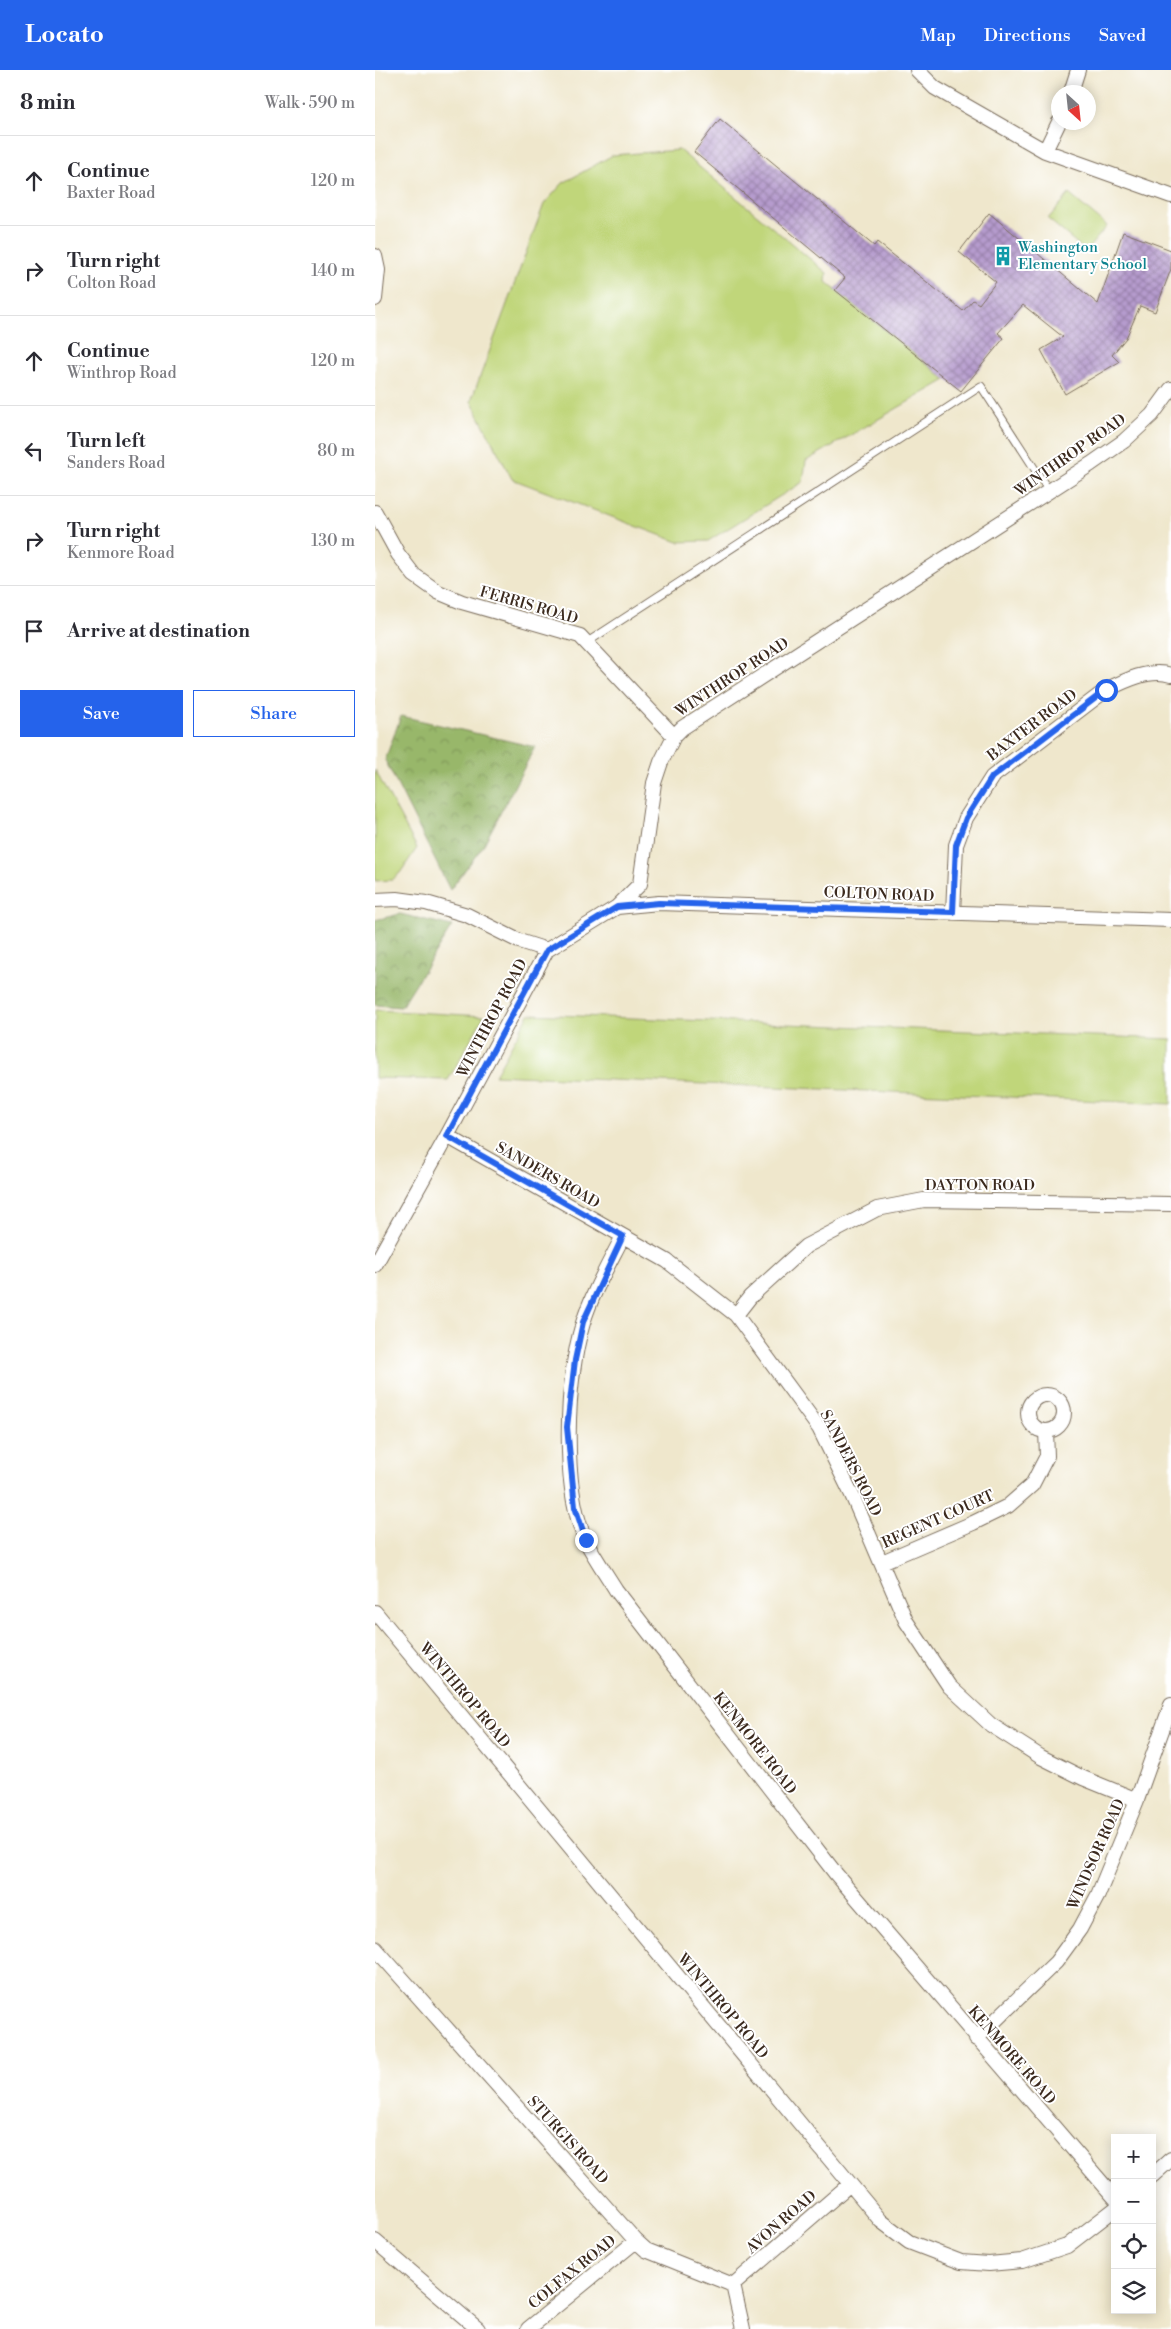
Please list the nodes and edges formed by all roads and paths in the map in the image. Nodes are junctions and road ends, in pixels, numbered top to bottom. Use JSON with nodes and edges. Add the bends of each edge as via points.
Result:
{"nodes":[{"id":1,"x":917,"y":70,"type":"edge"},
{"id":2,"x":1078,"y":70,"type":"edge"},
{"id":3,"x":1073,"y":85,"type":"edge"},
{"id":4,"x":1055,"y":130,"type":"edge"},
{"id":5,"x":1045,"y":151,"type":"junction"},
{"id":6,"x":1171,"y":196,"type":"edge"},
{"id":7,"x":375,"y":256,"type":"edge"},
{"id":8,"x":375,"y":299,"type":"edge"},
{"id":9,"x":1171,"y":388,"type":"edge"},
{"id":10,"x":1049,"y":491,"type":"junction"},
{"id":11,"x":375,"y":512,"type":"edge"},
{"id":12,"x":586,"y":643,"type":"junction"},
{"id":13,"x":1171,"y":675,"type":"edge"},
{"id":14,"x":674,"y":736,"type":"junction"},
{"id":15,"x":375,"y":900,"type":"edge"},
{"id":16,"x":617,"y":907,"type":"junction"},
{"id":17,"x":953,"y":912,"type":"junction"},
{"id":18,"x":1171,"y":920,"type":"edge"},
{"id":19,"x":547,"y":950,"type":"junction"},
{"id":20,"x":447,"y":1136,"type":"junction"},
{"id":21,"x":1171,"y":1204,"type":"edge"},
{"id":22,"x":623,"y":1236,"type":"junction"},
{"id":23,"x":375,"y":1265,"type":"edge"},
{"id":24,"x":736,"y":1315,"type":"junction"},
{"id":25,"x":1046,"y":1431,"type":"dead end"},
{"id":26,"x":882,"y":1562,"type":"junction"},
{"id":27,"x":375,"y":1612,"type":"edge"},
{"id":28,"x":1171,"y":1705,"type":"edge"},
{"id":29,"x":1137,"y":1800,"type":"junction"},
{"id":30,"x":375,"y":1948,"type":"edge"},
{"id":31,"x":976,"y":2039,"type":"junction"},
{"id":32,"x":1171,"y":2159,"type":"edge"},
{"id":33,"x":1156,"y":2172,"type":"edge"},
{"id":34,"x":850,"y":2184,"type":"junction"},
{"id":35,"x":1111,"y":2193,"type":"edge"},
{"id":36,"x":1111,"y":2212,"type":"edge"},
{"id":37,"x":375,"y":2241,"type":"edge"},
{"id":38,"x":636,"y":2241,"type":"junction"},
{"id":39,"x":733,"y":2285,"type":"junction"},
{"id":40,"x":478,"y":2329,"type":"edge"},
{"id":41,"x":528,"y":2329,"type":"edge"},
{"id":42,"x":743,"y":2329,"type":"edge"}],
"edges":[{"from":1,"to":5,"type":"street","via":[[935,88]]},
{"from":2,"to":3,"type":"street"},
{"from":4,"to":5,"type":"street"},
{"from":5,"to":6,"type":"street"},
{"from":7,"to":8,"type":"street","via":[[378,270]]},
{"from":9,"to":10,"type":"street","name":"WINTHROP ROAD","via":[[1152,415],[1124,441]]},
{"from":10,"to":12,"type":"lane","via":[[981,386]]},
{"from":10,"to":14,"type":"street","name":"WINTHROP ROAD"},
{"from":11,"to":12,"type":"street","name":"FERRIS ROAD","via":[[398,554],[414,575],[438,592],[580,636]]},
{"from":12,"to":14,"type":"street","name":"FERRIS ROAD"},
{"from":13,"to":17,"type":"street","name":"BAXTER ROAD","via":[[1148,674],[1125,680],[1106,690],[992,777],[966,818],[956,845]]},
{"from":14,"to":16,"type":"street","name":"WINTHROP ROAD","via":[[655,783],[640,884]]},
{"from":15,"to":19,"type":"street","via":[[397,899],[443,908]]},
{"from":16,"to":17,"type":"street","name":"COLTON ROAD","via":[[659,903]]},
{"from":16,"to":19,"type":"street","name":"WINTHROP ROAD"},
{"from":17,"to":18,"type":"street","name":"COLTON ROAD"},
{"from":19,"to":20,"type":"street","name":"WINTHROP ROAD"},
{"from":20,"to":22,"type":"street","name":"SANDERS ROAD"},
{"from":20,"to":23,"type":"street","name":"WINTHROP ROAD"},
{"from":21,"to":24,"type":"street","name":"DAYTON ROAD","via":[[924,1200],[877,1209],[806,1246],[750,1297]]},
{"from":22,"to":24,"type":"street","name":"SANDERS ROAD","via":[[667,1261]]},
{"from":22,"to":31,"type":"street","name":"KENMORE ROAD","via":[[583,1322],[575,1360],[567,1427],[575,1507],[586,1540],[616,1590],[836,1874]]},
{"from":24,"to":26,"type":"street","name":"SANDERS ROAD","via":[[819,1428]]},
{"from":25,"to":26,"type":"street","name":"REGENT COURT","via":[[1047,1456],[1032,1485],[1008,1506]]},
{"from":26,"to":29,"type":"street","name":"SANDERS ROAD","via":[[906,1621],[949,1686],[991,1725],[1041,1757]]},
{"from":27,"to":34,"type":"street","name":"WINTHROP ROAD"},
{"from":28,"to":29,"type":"street","name":"WINDSOR ROAD"},
{"from":29,"to":31,"type":"street","name":"WINDSOR ROAD","via":[[1098,1895],[1080,1928],[1056,1962]]},
{"from":30,"to":38,"type":"street","name":"STURGIS ROAD"},
{"from":31,"to":35,"type":"street","name":"KENMORE ROAD"},
{"from":32,"to":33,"type":"street"},
{"from":34,"to":36,"type":"street","name":"WINTHROP ROAD","via":[[881,2222],[909,2242],[961,2262],[1022,2262],[1067,2246]]},
{"from":34,"to":39,"type":"street","name":"AVON ROAD"},
{"from":37,"to":40,"type":"street"},
{"from":38,"to":39,"type":"street","name":"STURGIS ROAD","via":[[646,2250]]},
{"from":38,"to":41,"type":"street","name":"COLFAX ROAD"},
{"from":39,"to":42,"type":"street"}]}
